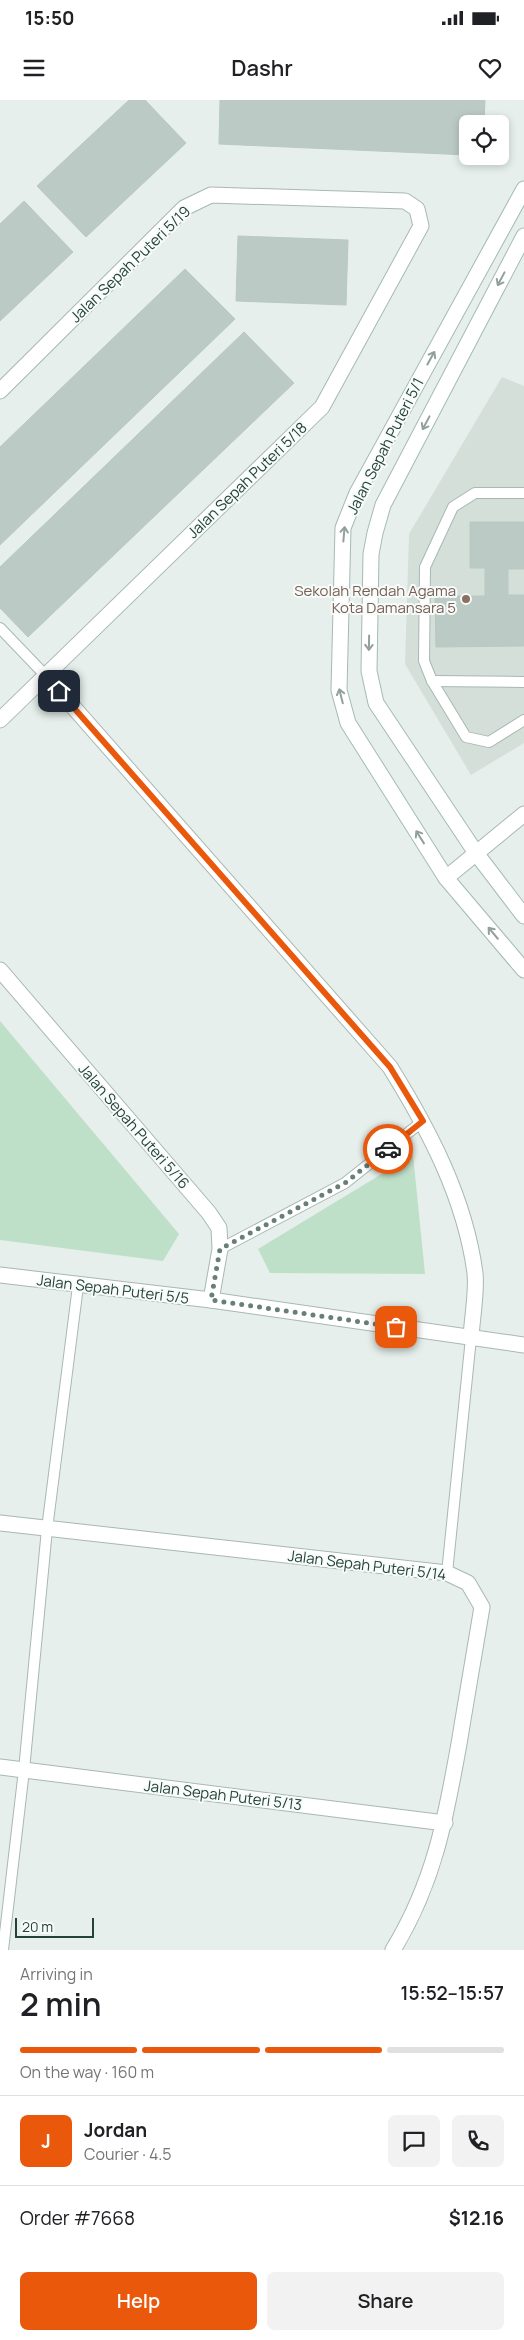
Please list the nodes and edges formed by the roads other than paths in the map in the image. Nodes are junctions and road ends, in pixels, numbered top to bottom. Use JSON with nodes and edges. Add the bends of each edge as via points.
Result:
{"nodes":[{"id":1,"x":524,"y":189,"type":"edge"},
{"id":2,"x":405,"y":201,"type":"joint"},
{"id":3,"x":524,"y":236,"type":"edge"},
{"id":4,"x":0,"y":392,"type":"edge"},
{"id":5,"x":524,"y":492,"type":"edge"},
{"id":6,"x":0,"y":628,"type":"edge"},
{"id":7,"x":46,"y":676,"type":"junction"},
{"id":8,"x":432,"y":681,"type":"junction"},
{"id":9,"x":524,"y":682,"type":"edge"},
{"id":10,"x":0,"y":720,"type":"edge"},
{"id":11,"x":524,"y":720,"type":"edge"},
{"id":12,"x":524,"y":814,"type":"edge"},
{"id":13,"x":476,"y":853,"type":"junction"},
{"id":14,"x":446,"y":878,"type":"junction"},
{"id":15,"x":524,"y":916,"type":"edge"},
{"id":16,"x":0,"y":970,"type":"edge"},
{"id":17,"x":524,"y":970,"type":"edge"},
{"id":18,"x":423,"y":1121,"type":"junction"},
{"id":19,"x":220,"y":1249,"type":"junction"},
{"id":20,"x":0,"y":1275,"type":"edge"},
{"id":21,"x":78,"y":1286,"type":"junction"},
{"id":22,"x":211,"y":1300,"type":"junction"},
{"id":23,"x":471,"y":1338,"type":"junction"},
{"id":24,"x":524,"y":1345,"type":"edge"},
{"id":25,"x":0,"y":1523,"type":"edge"},
{"id":26,"x":47,"y":1529,"type":"junction"},
{"id":27,"x":447,"y":1573,"type":"junction"},
{"id":28,"x":0,"y":1767,"type":"edge"},
{"id":29,"x":24,"y":1770,"type":"junction"},
{"id":30,"x":445,"y":1823,"type":"junction"},
{"id":31,"x":3,"y":1950,"type":"edge"},
{"id":32,"x":393,"y":1950,"type":"edge"}],
"edges":[{"from":14,"to":1,"type":"street","name":"Jalan Sepah Puteri 5/1","one_way":true,"via":[[348,723],[338,690],[343,528],[357,493]]},
{"from":2,"to":4,"type":"street","name":"Jalan Sepah Puteri 5/19","via":[[211,195],[184,208]]},
{"from":2,"to":7,"type":"street","name":"Jalan Sepah Puteri 5/18","via":[[418,209],[421,226],[322,407]]},
{"from":3,"to":13,"type":"street","one_way":true,"via":[[384,504],[371,554],[369,671],[376,703]]},
{"from":5,"to":8,"type":"lane","via":[[475,493],[453,507],[425,567],[424,661]]},
{"from":6,"to":7,"type":"lane"},
{"from":7,"to":10,"type":"street","name":"Jalan Sepah Puteri 5/18"},
{"from":7,"to":18,"type":"street","via":[[390,1067]]},
{"from":8,"to":9,"type":"lane"},
{"from":8,"to":11,"type":"lane","via":[[466,737],[489,742]]},
{"from":12,"to":13,"type":"street"},
{"from":13,"to":14,"type":"street"},
{"from":13,"to":15,"type":"street"},
{"from":17,"to":14,"type":"street","name":"Jalan Sepah Puteri 5/1","one_way":true},
{"from":16,"to":19,"type":"street","name":"Jalan Sepah Puteri 5/16","via":[[209,1213],[219,1228]]},
{"from":18,"to":19,"type":"lane","via":[[345,1183]]},
{"from":18,"to":23,"type":"street","via":[[462,1212],[475,1275]]},
{"from":19,"to":22,"type":"street","name":"Jalan Sepah Puteri 5/16"},
{"from":20,"to":21,"type":"street","name":"Jalan Sepah Puteri 5/5"},
{"from":21,"to":22,"type":"street","name":"Jalan Sepah Puteri 5/5"},
{"from":21,"to":26,"type":"lane"},
{"from":22,"to":23,"type":"street","name":"Jalan Sepah Puteri 5/5"},
{"from":23,"to":24,"type":"street","name":"Jalan Sepah Puteri 5/5"},
{"from":23,"to":27,"type":"lane"},
{"from":25,"to":26,"type":"street","name":"Jalan Sepah Puteri 5/14"},
{"from":26,"to":27,"type":"street","name":"Jalan Sepah Puteri 5/14"},
{"from":26,"to":29,"type":"lane"},
{"from":27,"to":30,"type":"street","name":"Jalan Sepah Puteri 5/14","via":[[468,1583],[482,1607]]},
{"from":28,"to":29,"type":"street","name":"Jalan Sepah Puteri 5/13"},
{"from":29,"to":30,"type":"street","name":"Jalan Sepah Puteri 5/13"},
{"from":29,"to":31,"type":"lane"},
{"from":30,"to":32,"type":"street","name":"Jalan Sepah Puteri 5/14","via":[[424,1892]]}]}
